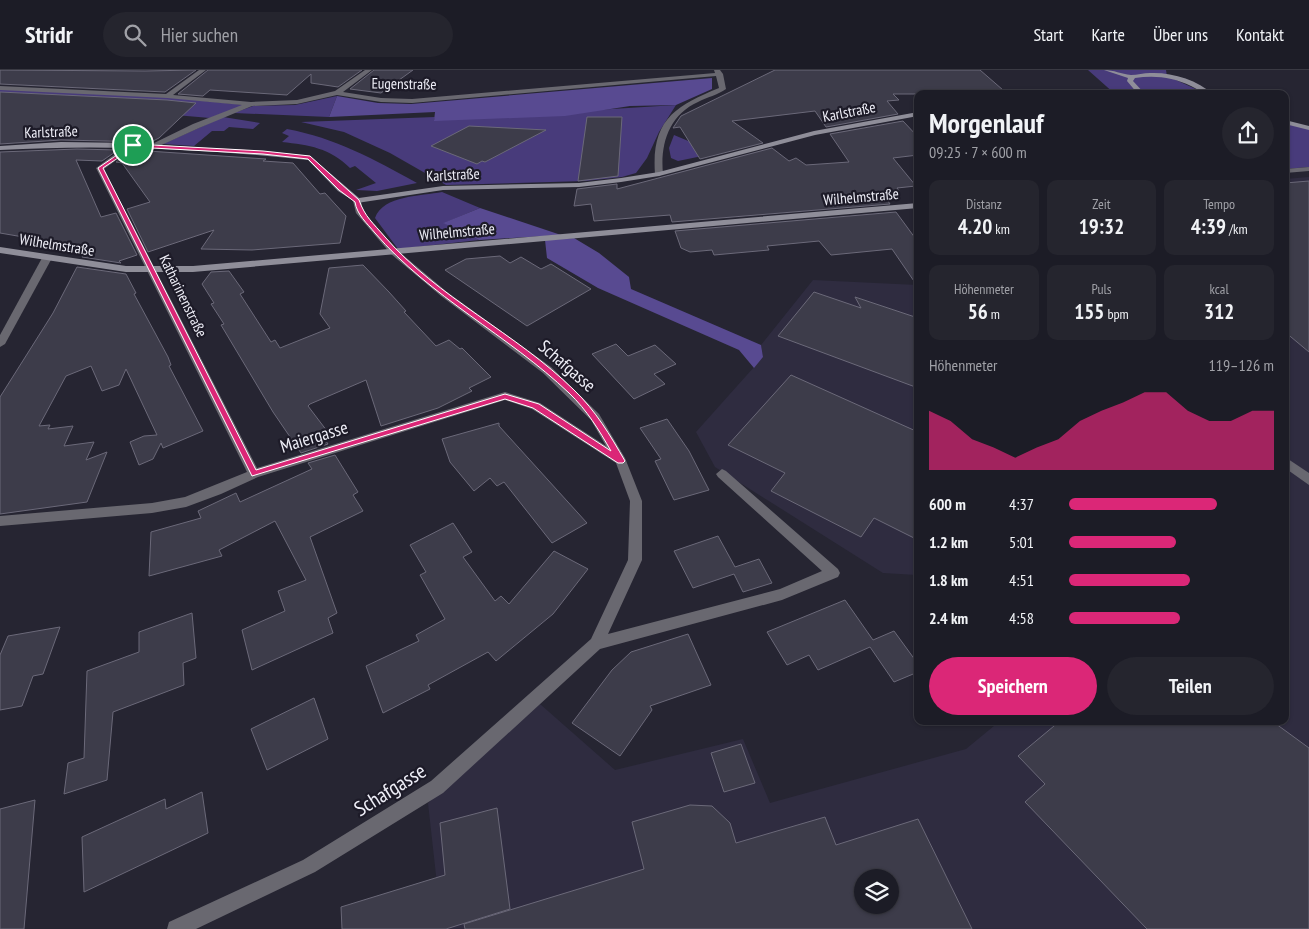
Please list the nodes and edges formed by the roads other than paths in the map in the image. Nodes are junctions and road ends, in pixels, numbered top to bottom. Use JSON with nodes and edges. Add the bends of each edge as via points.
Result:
{"nodes":[{"id":1,"x":203,"y":70,"type":"edge"},
{"id":2,"x":370,"y":70,"type":"edge"},
{"id":3,"x":1108,"y":70,"type":"edge"},
{"id":4,"x":718,"y":72,"type":"edge"},
{"id":5,"x":1170,"y":72,"type":"edge"},
{"id":6,"x":1132,"y":77,"type":"junction"},
{"id":7,"x":0,"y":88,"type":"edge"},
{"id":8,"x":1138,"y":90,"type":"edge"},
{"id":9,"x":1204,"y":90,"type":"edge"},
{"id":10,"x":337,"y":93,"type":"junction"},
{"id":11,"x":167,"y":96,"type":"junction"},
{"id":12,"x":251,"y":104,"type":"junction"},
{"id":13,"x":914,"y":115,"type":"edge"},
{"id":14,"x":1289,"y":123,"type":"edge"},
{"id":15,"x":1309,"y":128,"type":"edge"},
{"id":16,"x":133,"y":145,"type":"junction"},
{"id":17,"x":155,"y":146,"type":"junction"},
{"id":18,"x":0,"y":148,"type":"edge"},
{"id":19,"x":1309,"y":169,"type":"edge"},
{"id":20,"x":1289,"y":171,"type":"edge"},
{"id":21,"x":659,"y":174,"type":"junction"},
{"id":22,"x":358,"y":201,"type":"junction"},
{"id":23,"x":914,"y":206,"type":"edge"},
{"id":24,"x":0,"y":250,"type":"edge"},
{"id":25,"x":394,"y":252,"type":"junction"},
{"id":26,"x":47,"y":258,"type":"junction"},
{"id":27,"x":154,"y":270,"type":"junction"},
{"id":28,"x":0,"y":344,"type":"edge"},
{"id":29,"x":621,"y":461,"type":"junction"},
{"id":30,"x":1289,"y":464,"type":"edge"},
{"id":31,"x":254,"y":474,"type":"junction"},
{"id":32,"x":722,"y":474,"type":"dead end"},
{"id":33,"x":1309,"y":480,"type":"edge"},
{"id":34,"x":0,"y":521,"type":"edge"},
{"id":35,"x":596,"y":644,"type":"junction"},
{"id":36,"x":176,"y":929,"type":"edge"}],
"edges":[{"from":1,"to":11,"type":"street"},
{"from":2,"to":10,"type":"street"},
{"from":3,"to":6,"type":"street"},
{"from":4,"to":10,"type":"street","name":"Eugenstraße","via":[[412,101]]},
{"from":4,"to":21,"type":"street","via":[[723,89],[673,115],[658,149]]},
{"from":5,"to":6,"type":"street"},
{"from":5,"to":9,"type":"street"},
{"from":6,"to":8,"type":"street","via":[[1130,81]]},
{"from":7,"to":11,"type":"street","name":"Eugenstraße"},
{"from":10,"to":12,"type":"street","name":"Eugenstraße","via":[[297,102]]},
{"from":11,"to":12,"type":"street","name":"Eugenstraße"},
{"from":12,"to":17,"type":"street"},
{"from":13,"to":21,"type":"street","name":"Karlstraße","via":[[814,133]]},
{"from":14,"to":15,"type":"street"},
{"from":16,"to":17,"type":"street","name":"Karlstraße"},
{"from":16,"to":18,"type":"street","name":"Karlstraße","via":[[62,144]]},
{"from":16,"to":27,"type":"street","name":"Katharinenstraße","via":[[100,168]]},
{"from":17,"to":22,"type":"street","name":"Karlstraße","via":[[310,158]]},
{"from":19,"to":20,"type":"street"},
{"from":21,"to":22,"type":"street","name":"Karlstraße","via":[[579,185],[443,188]]},
{"from":22,"to":25,"type":"street","name":"Schafgasse","via":[[359,211]]},
{"from":23,"to":25,"type":"street","name":"Wilhelmstraße"},
{"from":24,"to":26,"type":"street","name":"Wilhelmstraße"},
{"from":25,"to":27,"type":"street","name":"Wilhelmstraße"},
{"from":25,"to":29,"type":"street","name":"Schafgasse","via":[[572,392],[595,417]]},
{"from":26,"to":27,"type":"street","name":"Wilhelmstraße"},
{"from":26,"to":28,"type":"street"},
{"from":27,"to":31,"type":"street","name":"Katharinenstraße"},
{"from":29,"to":31,"type":"street","name":"Maiergasse","via":[[536,406],[505,396]]},
{"from":29,"to":35,"type":"street","name":"Schafgasse","via":[[636,501],[635,560]]},
{"from":30,"to":33,"type":"street"},
{"from":31,"to":34,"type":"street","name":"Maiergasse","via":[[217,492],[186,502],[152,508]]},
{"from":32,"to":35,"type":"street","name":"Schafgasse","via":[[833,573],[782,594]]},
{"from":35,"to":36,"type":"street","name":"Schafgasse","via":[[437,787],[309,866]]}]}
